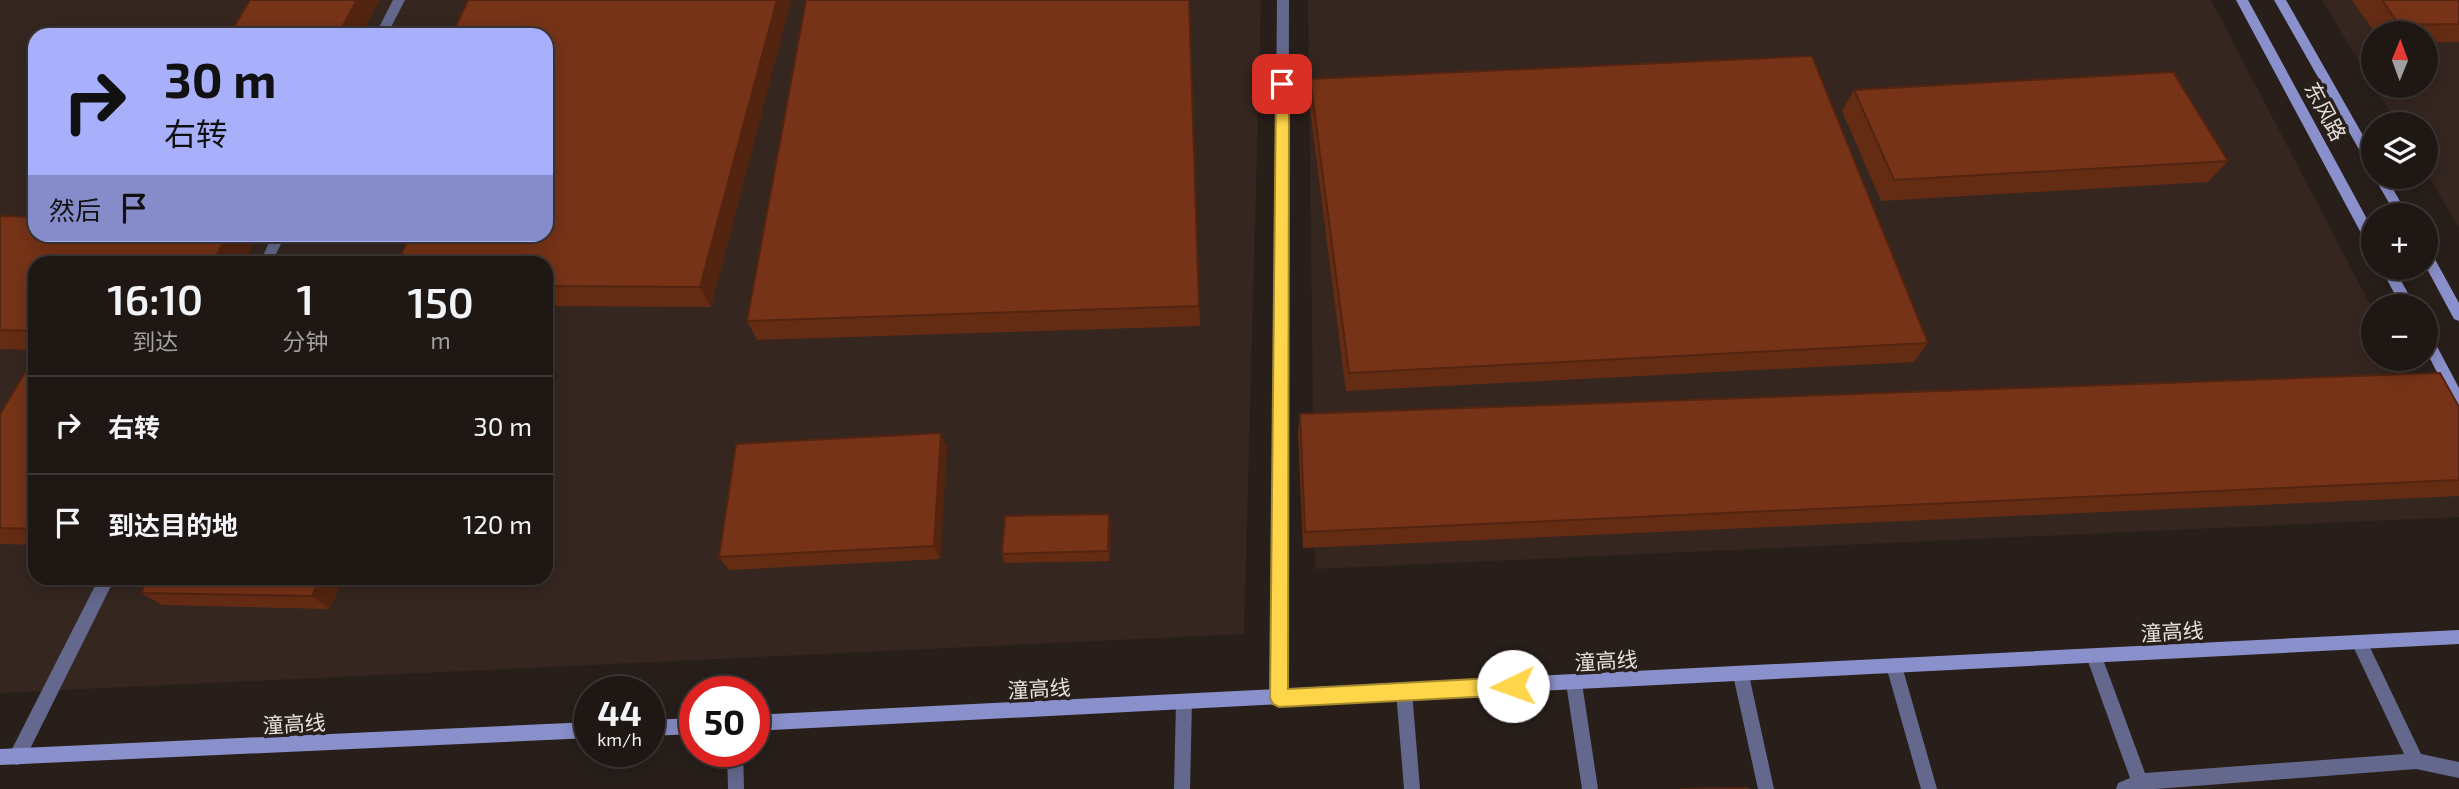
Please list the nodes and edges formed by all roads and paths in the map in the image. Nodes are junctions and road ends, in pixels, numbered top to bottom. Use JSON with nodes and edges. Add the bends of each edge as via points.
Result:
{"nodes":[{"id":1,"x":399,"y":0,"type":"edge"},
{"id":2,"x":1283,"y":0,"type":"edge"},
{"id":3,"x":2242,"y":0,"type":"edge"},
{"id":4,"x":2280,"y":0,"type":"edge"},
{"id":5,"x":385,"y":28,"type":"edge"},
{"id":6,"x":2361,"y":143,"type":"edge"},
{"id":7,"x":2361,"y":220,"type":"edge"},
{"id":8,"x":2438,"y":277,"type":"edge"},
{"id":9,"x":2459,"y":315,"type":"edge"},
{"id":10,"x":2438,"y":362,"type":"edge"},
{"id":11,"x":2459,"y":401,"type":"edge"},
{"id":12,"x":103,"y":585,"type":"edge"},
{"id":13,"x":2459,"y":637,"type":"edge"},
{"id":14,"x":2359,"y":642,"type":"junction"},
{"id":15,"x":2094,"y":656,"type":"junction"},
{"id":16,"x":1894,"y":666,"type":"junction"},
{"id":17,"x":1741,"y":675,"type":"junction"},
{"id":18,"x":1574,"y":683,"type":"junction"},
{"id":19,"x":1404,"y":691,"type":"junction"},
{"id":20,"x":1279,"y":698,"type":"junction"},
{"id":21,"x":1184,"y":702,"type":"junction"},
{"id":22,"x":770,"y":722,"type":"edge"},
{"id":23,"x":574,"y":731,"type":"edge"},
{"id":24,"x":8,"y":757,"type":"edge"},
{"id":25,"x":2416,"y":761,"type":"junction"},
{"id":26,"x":735,"y":767,"type":"edge"},
{"id":27,"x":2459,"y":771,"type":"edge"},
{"id":28,"x":2140,"y":782,"type":"junction"},
{"id":29,"x":736,"y":789,"type":"edge"},
{"id":30,"x":1182,"y":789,"type":"edge"},
{"id":31,"x":1412,"y":789,"type":"edge"},
{"id":32,"x":1590,"y":789,"type":"edge"},
{"id":33,"x":1766,"y":789,"type":"edge"},
{"id":34,"x":1929,"y":789,"type":"edge"},
{"id":35,"x":2124,"y":789,"type":"edge"}],
"edges":[{"from":1,"to":5,"type":"street"},
{"from":2,"to":20,"type":"street"},
{"from":3,"to":7,"type":"main road","name":"东风路"},
{"from":4,"to":6,"type":"main road","name":"东风路"},
{"from":8,"to":9,"type":"main road"},
{"from":10,"to":11,"type":"main road"},
{"from":12,"to":24,"type":"street"},
{"from":13,"to":14,"type":"main road","name":"潼高线"},
{"from":14,"to":15,"type":"main road","name":"潼高线"},
{"from":14,"to":25,"type":"street"},
{"from":15,"to":16,"type":"main road","name":"潼高线"},
{"from":15,"to":28,"type":"street"},
{"from":16,"to":17,"type":"main road","name":"潼高线"},
{"from":16,"to":34,"type":"street"},
{"from":17,"to":18,"type":"main road","name":"潼高线"},
{"from":17,"to":33,"type":"street"},
{"from":18,"to":19,"type":"main road","name":"潼高线"},
{"from":18,"to":32,"type":"street"},
{"from":19,"to":20,"type":"main road","name":"潼高线"},
{"from":19,"to":31,"type":"street"},
{"from":20,"to":21,"type":"main road","name":"潼高线"},
{"from":21,"to":22,"type":"main road","name":"潼高线"},
{"from":21,"to":30,"type":"street"},
{"from":23,"to":24,"type":"main road","name":"潼高线"},
{"from":25,"to":27,"type":"street"},
{"from":25,"to":28,"type":"street"},
{"from":26,"to":29,"type":"street"},
{"from":28,"to":35,"type":"street"}]}
